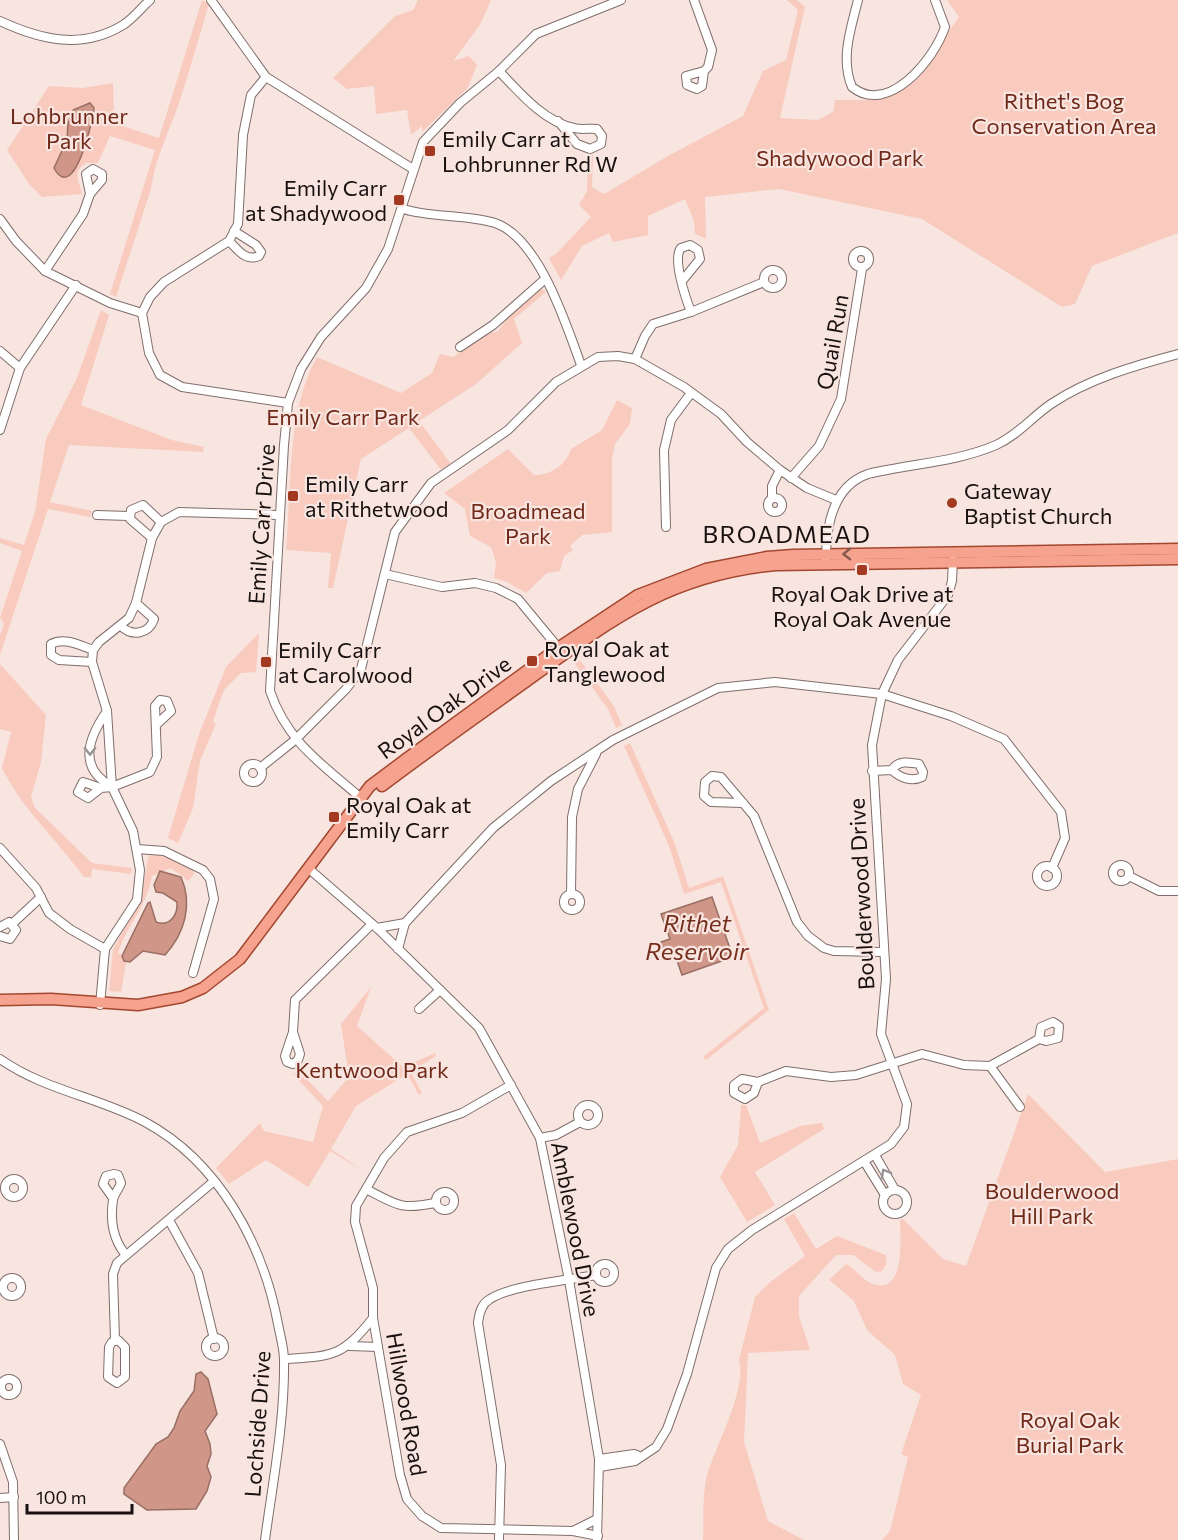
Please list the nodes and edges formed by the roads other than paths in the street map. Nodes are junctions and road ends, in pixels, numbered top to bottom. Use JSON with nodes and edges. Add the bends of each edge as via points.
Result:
{"nodes":[{"id":1,"x":150,"y":0,"type":"edge"},
{"id":2,"x":621,"y":0,"type":"edge"},
{"id":3,"x":694,"y":0,"type":"edge"},
{"id":4,"x":858,"y":0,"type":"edge"},
{"id":5,"x":935,"y":0,"type":"edge"},
{"id":6,"x":214,"y":1,"type":"edge"},
{"id":7,"x":0,"y":21,"type":"edge"},
{"id":8,"x":499,"y":71,"type":"junction"},
{"id":9,"x":704,"y":71,"type":"dead end"},
{"id":10,"x":266,"y":77,"type":"junction"},
{"id":11,"x":558,"y":121,"type":"junction"},
{"id":12,"x":413,"y":169,"type":"junction"},
{"id":13,"x":90,"y":194,"type":"dead end"},
{"id":14,"x":403,"y":209,"type":"junction"},
{"id":15,"x":0,"y":219,"type":"edge"},
{"id":16,"x":234,"y":231,"type":"junction"},
{"id":17,"x":229,"y":241,"type":"junction"},
{"id":18,"x":862,"y":269,"type":"dead end"},
{"id":19,"x":45,"y":271,"type":"junction"},
{"id":20,"x":544,"y":280,"type":"junction"},
{"id":21,"x":682,"y":281,"type":"dead end"},
{"id":22,"x":764,"y":282,"type":"dead end"},
{"id":23,"x":76,"y":285,"type":"junction"},
{"id":24,"x":691,"y":312,"type":"junction"},
{"id":25,"x":142,"y":313,"type":"junction"},
{"id":26,"x":460,"y":348,"type":"dead end"},
{"id":27,"x":0,"y":351,"type":"edge"},
{"id":28,"x":1178,"y":354,"type":"edge"},
{"id":29,"x":635,"y":359,"type":"junction"},
{"id":30,"x":581,"y":365,"type":"junction"},
{"id":31,"x":20,"y":368,"type":"junction"},
{"id":32,"x":692,"y":393,"type":"junction"},
{"id":33,"x":288,"y":403,"type":"junction"},
{"id":34,"x":0,"y":430,"type":"edge"},
{"id":35,"x":780,"y":470,"type":"junction"},
{"id":36,"x":791,"y":478,"type":"junction"},
{"id":37,"x":772,"y":498,"type":"dead end"},
{"id":38,"x":836,"y":500,"type":"junction"},
{"id":39,"x":97,"y":515,"type":"dead end"},
{"id":40,"x":279,"y":515,"type":"junction"},
{"id":41,"x":129,"y":516,"type":"junction"},
{"id":42,"x":161,"y":522,"type":"junction"},
{"id":43,"x":666,"y":527,"type":"dead end"},
{"id":44,"x":152,"y":538,"type":"junction"},
{"id":45,"x":1178,"y":549,"type":"edge"},
{"id":46,"x":953,"y":557,"type":"junction"},
{"id":47,"x":826,"y":559,"type":"junction"},
{"id":48,"x":1178,"y":559,"type":"edge"},
{"id":49,"x":386,"y":574,"type":"junction"},
{"id":50,"x":136,"y":603,"type":"junction"},
{"id":51,"x":121,"y":626,"type":"junction"},
{"id":52,"x":93,"y":650,"type":"junction"},
{"id":53,"x":561,"y":651,"type":"junction"},
{"id":54,"x":92,"y":662,"type":"junction"},
{"id":55,"x":882,"y":694,"type":"junction"},
{"id":56,"x":107,"y":711,"type":"junction"},
{"id":57,"x":157,"y":724,"type":"dead end"},
{"id":58,"x":295,"y":740,"type":"junction"},
{"id":59,"x":597,"y":753,"type":"junction"},
{"id":60,"x":260,"y":768,"type":"dead end"},
{"id":61,"x":892,"y":770,"type":"dead end"},
{"id":62,"x":872,"y":771,"type":"junction"},
{"id":63,"x":112,"y":787,"type":"junction"},
{"id":64,"x":101,"y":788,"type":"dead end"},
{"id":65,"x":361,"y":798,"type":"junction"},
{"id":66,"x":743,"y":803,"type":"junction"},
{"id":67,"x":137,"y":849,"type":"junction"},
{"id":68,"x":1,"y":852,"type":"edge"},
{"id":69,"x":308,"y":868,"type":"junction"},
{"id":70,"x":1052,"y":868,"type":"dead end"},
{"id":71,"x":1129,"y":876,"type":"dead end"},
{"id":72,"x":1178,"y":891,"type":"edge"},
{"id":73,"x":572,"y":894,"type":"dead end"},
{"id":74,"x":41,"y":897,"type":"junction"},
{"id":75,"x":405,"y":923,"type":"junction"},
{"id":76,"x":12,"y":924,"type":"junction"},
{"id":77,"x":374,"y":926,"type":"junction"},
{"id":78,"x":0,"y":927,"type":"edge"},
{"id":79,"x":0,"y":936,"type":"edge"},
{"id":80,"x":105,"y":949,"type":"junction"},
{"id":81,"x":398,"y":949,"type":"junction"},
{"id":82,"x":883,"y":952,"type":"junction"},
{"id":83,"x":193,"y":973,"type":"dead end"},
{"id":84,"x":440,"y":990,"type":"junction"},
{"id":85,"x":0,"y":1000,"type":"edge"},
{"id":86,"x":100,"y":1005,"type":"junction"},
{"id":87,"x":419,"y":1009,"type":"dead end"},
{"id":88,"x":293,"y":1032,"type":"dead end"},
{"id":89,"x":1039,"y":1039,"type":"dead end"},
{"id":90,"x":0,"y":1059,"type":"edge"},
{"id":91,"x":894,"y":1064,"type":"junction"},
{"id":92,"x":990,"y":1066,"type":"junction"},
{"id":93,"x":758,"y":1082,"type":"dead end"},
{"id":94,"x":511,"y":1085,"type":"junction"},
{"id":95,"x":1020,"y":1107,"type":"dead end"},
{"id":96,"x":580,"y":1122,"type":"dead end"},
{"id":97,"x":540,"y":1138,"type":"junction"},
{"id":98,"x":875,"y":1155,"type":"junction"},
{"id":99,"x":864,"y":1161,"type":"junction"},
{"id":100,"x":213,"y":1182,"type":"junction"},
{"id":101,"x":366,"y":1189,"type":"junction"},
{"id":102,"x":895,"y":1190,"type":"junction"},
{"id":103,"x":885,"y":1195,"type":"junction"},
{"id":104,"x":113,"y":1198,"type":"dead end"},
{"id":105,"x":435,"y":1203,"type":"dead end"},
{"id":106,"x":170,"y":1220,"type":"junction"},
{"id":107,"x":125,"y":1254,"type":"junction"},
{"id":108,"x":596,"y":1275,"type":"dead end"},
{"id":109,"x":569,"y":1280,"type":"junction"},
{"id":110,"x":373,"y":1318,"type":"junction"},
{"id":111,"x":214,"y":1339,"type":"dead end"},
{"id":112,"x":114,"y":1340,"type":"junction"},
{"id":113,"x":350,"y":1346,"type":"junction"},
{"id":114,"x":378,"y":1347,"type":"junction"},
{"id":115,"x":285,"y":1359,"type":"junction"},
{"id":116,"x":0,"y":1444,"type":"edge"},
{"id":117,"x":600,"y":1463,"type":"junction"},
{"id":118,"x":14,"y":1497,"type":"junction"},
{"id":119,"x":0,"y":1498,"type":"edge"},
{"id":120,"x":597,"y":1519,"type":"junction"},
{"id":121,"x":500,"y":1530,"type":"junction"},
{"id":122,"x":573,"y":1531,"type":"junction"},
{"id":123,"x":598,"y":1538,"type":"edge"},
{"id":124,"x":14,"y":1540,"type":"edge"},
{"id":125,"x":265,"y":1540,"type":"edge"},
{"id":126,"x":499,"y":1540,"type":"edge"}],
"edges":[{"from":1,"to":7,"type":"street","via":[[125,24],[95,39],[69,41],[30,35]]},
{"from":2,"to":8,"type":"street","name":"Emily Carr Drive","via":[[536,34]]},
{"from":3,"to":9,"type":"street","via":[[712,50]]},
{"from":4,"to":5,"type":"street","via":[[849,35],[848,77],[852,87],[870,97],[904,83],[937,44],[945,27]]},
{"from":6,"to":10,"type":"street"},
{"from":8,"to":11,"type":"street","via":[[526,99]]},
{"from":8,"to":12,"type":"street","name":"Emily Carr Drive","via":[[437,126],[423,142]]},
{"from":10,"to":12,"type":"street"},
{"from":10,"to":16,"type":"street","via":[[251,95],[243,135],[238,224]]},
{"from":11,"to":11,"type":"street","via":[[577,144],[590,149],[601,144],[602,136],[597,129],[572,128]]},
{"from":12,"to":14,"type":"street","name":"Emily Carr Drive"},
{"from":13,"to":19,"type":"street","via":[[83,214]]},
{"from":14,"to":20,"type":"street","via":[[422,215],[493,223],[513,232],[527,247]]},
{"from":14,"to":33,"type":"street","name":"Emily Carr Drive","via":[[388,249],[366,288],[321,337],[301,369]]},
{"from":15,"to":19,"type":"street"},
{"from":16,"to":17,"type":"street"},
{"from":16,"to":17,"type":"street","via":[[256,245],[260,256],[245,256]]},
{"from":17,"to":25,"type":"street","via":[[164,282]]},
{"from":18,"to":36,"type":"street","name":"Quail Run","via":[[841,399],[819,446]]},
{"from":19,"to":23,"type":"street"},
{"from":20,"to":26,"type":"street"},
{"from":20,"to":30,"type":"street"},
{"from":21,"to":24,"type":"street"},
{"from":22,"to":24,"type":"street"},
{"from":23,"to":25,"type":"street","via":[[110,303]]},
{"from":23,"to":31,"type":"street"},
{"from":24,"to":29,"type":"street","via":[[653,324]]},
{"from":25,"to":33,"type":"street","via":[[148,353],[160,375],[182,387]]},
{"from":27,"to":31,"type":"street"},
{"from":28,"to":38,"type":"street","via":[[1122,371],[1067,396],[1045,409],[1016,435],[996,445],[861,476],[849,483]]},
{"from":29,"to":30,"type":"street","via":[[598,357]]},
{"from":29,"to":32,"type":"street"},
{"from":30,"to":49,"type":"street","via":[[556,382],[508,430],[431,483],[395,532]]},
{"from":31,"to":34,"type":"street"},
{"from":32,"to":35,"type":"street","via":[[721,414]]},
{"from":32,"to":43,"type":"street","via":[[671,420],[664,450]]},
{"from":33,"to":40,"type":"street","name":"Emily Carr Drive"},
{"from":35,"to":36,"type":"street"},
{"from":35,"to":37,"type":"street","via":[[772,486]]},
{"from":36,"to":38,"type":"street"},
{"from":38,"to":47,"type":"street"},
{"from":39,"to":41,"type":"street"},
{"from":40,"to":42,"type":"street","via":[[179,512]]},
{"from":40,"to":58,"type":"street","name":"Emily Carr Drive","via":[[270,691]]},
{"from":41,"to":42,"type":"street","via":[[134,507],[143,505]]},
{"from":41,"to":44,"type":"street","via":[[134,525]]},
{"from":42,"to":44,"type":"street"},
{"from":44,"to":50,"type":"street"},
{"from":45,"to":46,"type":"main road","name":"Royal Oak Drive"},
{"from":46,"to":47,"type":"main road","name":"Royal Oak Drive"},
{"from":46,"to":48,"type":"main road","name":"Royal Oak Drive"},
{"from":46,"to":55,"type":"street","name":"Boulderwood Drive","via":[[948,595],[898,660]]},
{"from":47,"to":53,"type":"main road","name":"Royal Oak Drive","via":[[745,568],[685,584],[620,614]]},
{"from":49,"to":53,"type":"street","via":[[442,587],[475,584],[496,588],[519,599]]},
{"from":49,"to":58,"type":"street","via":[[361,669],[346,690]]},
{"from":50,"to":51,"type":"street"},
{"from":50,"to":51,"type":"street","via":[[150,613],[154,619],[152,626],[135,633]]},
{"from":51,"to":52,"type":"street"},
{"from":52,"to":54,"type":"street"},
{"from":52,"to":54,"type":"street","via":[[69,641],[57,641],[49,649],[59,660]]},
{"from":53,"to":65,"type":"main road","name":"Royal Oak Drive"},
{"from":54,"to":56,"type":"street"},
{"from":55,"to":59,"type":"street","via":[[775,682],[718,688],[666,712]]},
{"from":55,"to":62,"type":"street","name":"Boulderwood Drive","via":[[872,745]]},
{"from":55,"to":70,"type":"street","via":[[1004,739],[1061,812],[1065,838]]},
{"from":56,"to":63,"type":"street"},
{"from":56,"to":63,"type":"street","one_way":true,"via":[[91,738],[89,758],[103,781]]},
{"from":57,"to":63,"type":"street","via":[[157,757],[150,772]]},
{"from":58,"to":60,"type":"street"},
{"from":58,"to":65,"type":"street","name":"Emily Carr Drive"},
{"from":59,"to":73,"type":"street","via":[[578,789],[572,817]]},
{"from":59,"to":75,"type":"street","via":[[551,781],[493,828]]},
{"from":61,"to":62,"type":"street"},
{"from":62,"to":82,"type":"street","name":"Boulderwood Drive"},
{"from":63,"to":64,"type":"street"},
{"from":63,"to":67,"type":"street","via":[[129,821]]},
{"from":65,"to":69,"type":"main road","name":"Royal Oak Drive"},
{"from":66,"to":66,"type":"street","via":[[721,777],[712,776],[705,782],[704,796],[711,802]]},
{"from":66,"to":82,"type":"street","via":[[760,826],[797,922],[808,936],[834,951]]},
{"from":67,"to":80,"type":"street","via":[[138,900]]},
{"from":67,"to":83,"type":"street","via":[[164,851],[203,870],[210,879],[214,899]]},
{"from":68,"to":74,"type":"street"},
{"from":69,"to":77,"type":"street","name":"Amblewood Drive"},
{"from":69,"to":86,"type":"main road","name":"Royal Oak Drive","via":[[255,941],[224,974],[202,988],[160,1003]]},
{"from":71,"to":72,"type":"street","via":[[1160,891]]},
{"from":74,"to":76,"type":"street"},
{"from":74,"to":80,"type":"street","via":[[57,920]]},
{"from":75,"to":77,"type":"street"},
{"from":75,"to":81,"type":"street"},
{"from":76,"to":78,"type":"street"},
{"from":76,"to":79,"type":"street","via":[[16,930],[14,938],[6,940]]},
{"from":77,"to":81,"type":"street","name":"Amblewood Drive"},
{"from":77,"to":88,"type":"street","via":[[295,1000]]},
{"from":80,"to":86,"type":"street"},
{"from":81,"to":84,"type":"street","name":"Amblewood Drive"},
{"from":82,"to":91,"type":"street","name":"Boulderwood Drive","via":[[886,979],[881,1034]]},
{"from":84,"to":87,"type":"street"},
{"from":84,"to":94,"type":"street","name":"Amblewood Drive","via":[[479,1028]]},
{"from":85,"to":86,"type":"main road","name":"Royal Oak Drive","via":[[51,999]]},
{"from":89,"to":92,"type":"street"},
{"from":90,"to":100,"type":"street","name":"Lochside Drive","via":[[31,1078],[107,1104],[147,1123],[182,1149]]},
{"from":91,"to":92,"type":"street","via":[[922,1054],[964,1065]]},
{"from":91,"to":93,"type":"street","via":[[856,1075],[831,1077],[786,1071]]},
{"from":91,"to":98,"type":"street","name":"Boulderwood Drive","via":[[907,1104],[904,1127],[891,1144]]},
{"from":92,"to":95,"type":"street"},
{"from":94,"to":97,"type":"street","name":"Amblewood Drive"},
{"from":94,"to":101,"type":"street","name":"Hillwood Road","via":[[462,1113],[407,1132],[384,1158]]},
{"from":96,"to":97,"type":"street","via":[[556,1135]]},
{"from":97,"to":109,"type":"street","name":"Amblewood Drive"},
{"from":98,"to":99,"type":"street","name":"Boulderwood Drive"},
{"from":102,"to":98,"type":"street","one_way":true},
{"from":99,"to":103,"type":"street"},
{"from":99,"to":117,"type":"street","name":"Boulderwood Drive","via":[[728,1249],[716,1268],[687,1374],[667,1429],[656,1447],[639,1456]]},
{"from":100,"to":106,"type":"street"},
{"from":100,"to":115,"type":"street","name":"Lochside Drive","via":[[238,1213],[263,1264]]},
{"from":101,"to":105,"type":"street","via":[[399,1206]]},
{"from":101,"to":110,"type":"street","name":"Hillwood Road","via":[[355,1214],[373,1288]]},
{"from":102,"to":103,"type":"street"},
{"from":102,"to":103,"type":"street","via":[[906,1196],[903,1212],[887,1211]]},
{"from":104,"to":107,"type":"street","via":[[115,1242]]},
{"from":106,"to":107,"type":"street"},
{"from":106,"to":111,"type":"street","via":[[198,1273]]},
{"from":107,"to":112,"type":"street","via":[[113,1274]]},
{"from":108,"to":109,"type":"street"},
{"from":109,"to":117,"type":"street","name":"Amblewood Drive"},
{"from":109,"to":121,"type":"street","via":[[505,1292],[488,1299],[479,1310],[501,1465]]},
{"from":110,"to":113,"type":"street"},
{"from":110,"to":114,"type":"street","name":"Hillwood Road"},
{"from":112,"to":112,"type":"street","via":[[108,1347],[108,1377],[117,1383],[125,1377],[125,1347]]},
{"from":113,"to":114,"type":"street"},
{"from":113,"to":115,"type":"street","via":[[332,1354]]},
{"from":114,"to":121,"type":"street","name":"Hillwood Road","via":[[407,1499],[422,1516],[441,1528]]},
{"from":115,"to":125,"type":"street","name":"Lochside Drive"},
{"from":116,"to":118,"type":"street","via":[[10,1468]]},
{"from":117,"to":120,"type":"street","name":"Amblewood Drive"},
{"from":118,"to":119,"type":"street"},
{"from":118,"to":124,"type":"street"},
{"from":120,"to":122,"type":"street","name":"Hillwood Road"},
{"from":120,"to":123,"type":"street","name":"Amblewood Drive"},
{"from":121,"to":122,"type":"street","name":"Hillwood Road"},
{"from":121,"to":126,"type":"street"},
{"from":122,"to":123,"type":"street","name":"Hillwood Road"}]}
